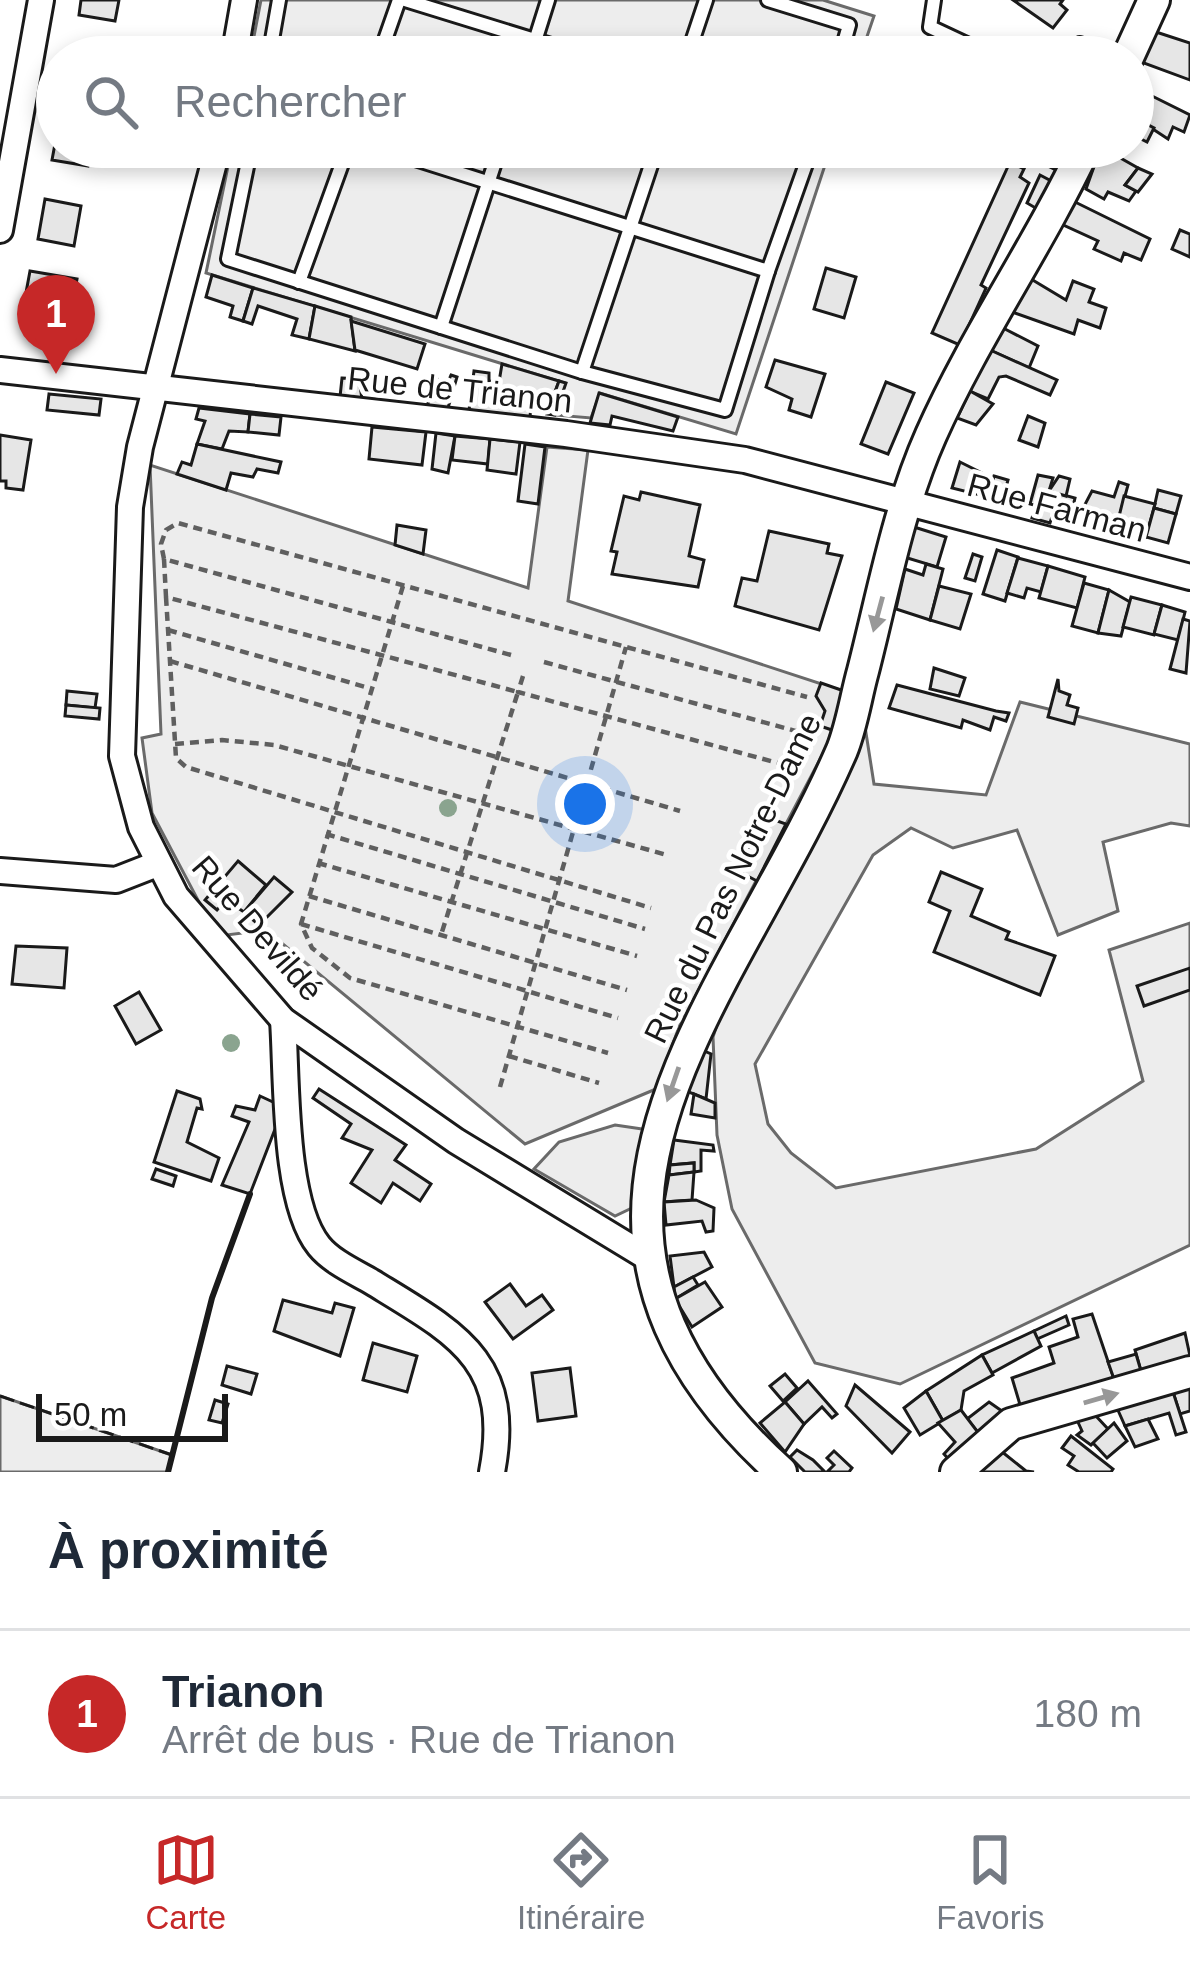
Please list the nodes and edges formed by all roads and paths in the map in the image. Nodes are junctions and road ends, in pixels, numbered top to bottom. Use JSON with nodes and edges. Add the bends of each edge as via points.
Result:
{"nodes":[{"id":1,"x":41,"y":0,"type":"edge"},
{"id":2,"x":244,"y":0,"type":"edge"},
{"id":3,"x":279,"y":0,"type":"edge"},
{"id":4,"x":402,"y":0,"type":"edge"},
{"id":5,"x":548,"y":0,"type":"edge"},
{"id":6,"x":706,"y":0,"type":"edge"},
{"id":7,"x":768,"y":0,"type":"edge"},
{"id":8,"x":934,"y":0,"type":"edge"},
{"id":9,"x":1154,"y":0,"type":"edge"},
{"id":10,"x":238,"y":36,"type":"edge"},
{"id":11,"x":273,"y":36,"type":"edge"},
{"id":12,"x":387,"y":36,"type":"edge"},
{"id":13,"x":522,"y":36,"type":"edge"},
{"id":14,"x":536,"y":36,"type":"edge"},
{"id":15,"x":694,"y":36,"type":"edge"},
{"id":16,"x":847,"y":36,"type":"edge"},
{"id":17,"x":948,"y":36,"type":"edge"},
{"id":18,"x":1138,"y":36,"type":"edge"},
{"id":19,"x":213,"y":168,"type":"edge"},
{"id":20,"x":247,"y":168,"type":"edge"},
{"id":21,"x":340,"y":168,"type":"edge"},
{"id":22,"x":444,"y":168,"type":"edge"},
{"id":23,"x":493,"y":168,"type":"edge"},
{"id":24,"x":650,"y":168,"type":"edge"},
{"id":25,"x":805,"y":168,"type":"edge"},
{"id":26,"x":1074,"y":168,"type":"edge"},
{"id":27,"x":489,"y":182,"type":"junction"},
{"id":28,"x":631,"y":226,"type":"junction"},
{"id":29,"x":0,"y":230,"type":"edge"},
{"id":30,"x":768,"y":271,"type":"junction"},
{"id":31,"x":299,"y":282,"type":"junction"},
{"id":32,"x":441,"y":327,"type":"junction"},
{"id":33,"x":0,"y":370,"type":"edge"},
{"id":34,"x":582,"y":372,"type":"junction"},
{"id":35,"x":156,"y":387,"type":"junction"},
{"id":36,"x":908,"y":500,"type":"junction"},
{"id":37,"x":164,"y":559,"type":"junction"},
{"id":38,"x":1190,"y":577,"type":"edge"},
{"id":39,"x":403,"y":586,"type":"junction"},
{"id":40,"x":166,"y":596,"type":"junction"},
{"id":41,"x":392,"y":622,"type":"junction"},
{"id":42,"x":168,"y":630,"type":"junction"},
{"id":43,"x":626,"y":647,"type":"junction"},
{"id":44,"x":379,"y":653,"type":"junction"},
{"id":45,"x":511,"y":655,"type":"dead end"},
{"id":46,"x":170,"y":661,"type":"junction"},
{"id":47,"x":544,"y":662,"type":"dead end"},
{"id":48,"x":523,"y":676,"type":"dead end"},
{"id":49,"x":616,"y":682,"type":"junction"},
{"id":50,"x":369,"y":688,"type":"junction"},
{"id":51,"x":518,"y":692,"type":"junction"},
{"id":52,"x":807,"y":697,"type":"dead end"},
{"id":53,"x":361,"y":717,"type":"junction"},
{"id":54,"x":608,"y":717,"type":"junction"},
{"id":55,"x":803,"y":733,"type":"dead end"},
{"id":56,"x":175,"y":744,"type":"junction"},
{"id":57,"x":496,"y":757,"type":"junction"},
{"id":58,"x":347,"y":765,"type":"junction"},
{"id":59,"x":785,"y":766,"type":"dead end"},
{"id":60,"x":588,"y":784,"type":"junction"},
{"id":61,"x":482,"y":803,"type":"junction"},
{"id":62,"x":680,"y":811,"type":"dead end"},
{"id":63,"x":332,"y":813,"type":"junction"},
{"id":64,"x":574,"y":829,"type":"junction"},
{"id":65,"x":326,"y":834,"type":"junction"},
{"id":66,"x":466,"y":853,"type":"junction"},
{"id":67,"x":667,"y":855,"type":"dead end"},
{"id":68,"x":318,"y":863,"type":"junction"},
{"id":69,"x":157,"y":864,"type":"junction"},
{"id":70,"x":0,"y":871,"type":"edge"},
{"id":71,"x":460,"y":874,"type":"junction"},
{"id":72,"x":559,"y":881,"type":"junction"},
{"id":73,"x":309,"y":896,"type":"junction"},
{"id":74,"x":450,"y":902,"type":"junction"},
{"id":75,"x":553,"y":902,"type":"junction"},
{"id":76,"x":651,"y":908,"type":"dead end"},
{"id":77,"x":301,"y":923,"type":"junction"},
{"id":78,"x":645,"y":929,"type":"dead end"},
{"id":79,"x":545,"y":930,"type":"junction"},
{"id":80,"x":441,"y":935,"type":"junction"},
{"id":81,"x":637,"y":956,"type":"dead end"},
{"id":82,"x":536,"y":963,"type":"junction"},
{"id":83,"x":627,"y":990,"type":"dead end"},
{"id":84,"x":527,"y":991,"type":"junction"},
{"id":85,"x":619,"y":1018,"type":"dead end"},
{"id":86,"x":284,"y":1020,"type":"junction"},
{"id":87,"x":517,"y":1026,"type":"junction"},
{"id":88,"x":608,"y":1053,"type":"dead end"},
{"id":89,"x":508,"y":1056,"type":"junction"},
{"id":90,"x":599,"y":1082,"type":"dead end"},
{"id":91,"x":500,"y":1087,"type":"dead end"},
{"id":92,"x":645,"y":1256,"type":"junction"},
{"id":93,"x":1190,"y":1372,"type":"edge"},
{"id":94,"x":492,"y":1472,"type":"edge"},
{"id":95,"x":781,"y":1472,"type":"edge"},
{"id":96,"x":956,"y":1472,"type":"edge"}],
"edges":[{"from":1,"to":29,"type":"street"},
{"from":2,"to":10,"type":"street"},
{"from":3,"to":11,"type":"lane"},
{"from":4,"to":12,"type":"lane"},
{"from":4,"to":13,"type":"lane"},
{"from":5,"to":14,"type":"lane"},
{"from":6,"to":15,"type":"lane"},
{"from":7,"to":16,"type":"lane","via":[[850,25]]},
{"from":8,"to":17,"type":"lane","via":[[929,27]]},
{"from":9,"to":18,"type":"street"},
{"from":19,"to":35,"type":"street","name":"Rue Devildé"},
{"from":20,"to":31,"type":"lane","via":[[228,259]]},
{"from":21,"to":31,"type":"lane"},
{"from":22,"to":27,"type":"lane"},
{"from":23,"to":27,"type":"lane"},
{"from":24,"to":28,"type":"lane"},
{"from":25,"to":30,"type":"lane"},
{"from":26,"to":36,"type":"street","name":"Rue du Pas Notre-Dame","via":[[931,435]]},
{"from":27,"to":28,"type":"lane"},
{"from":27,"to":32,"type":"lane"},
{"from":28,"to":30,"type":"lane"},
{"from":28,"to":34,"type":"lane"},
{"from":30,"to":34,"type":"lane","via":[[724,410]]},
{"from":31,"to":32,"type":"lane"},
{"from":32,"to":34,"type":"lane"},
{"from":33,"to":35,"type":"street","name":"Rue de Trianon"},
{"from":35,"to":36,"type":"street","name":"Rue de Trianon","via":[[745,460]]},
{"from":35,"to":69,"type":"street","name":"Rue Devildé","via":[[130,507],[122,757]]},
{"from":36,"to":38,"type":"street","name":"Rue Farman"},
{"from":36,"to":92,"type":"street","name":"Rue du Pas Notre-Dame","one_way":true,"via":[[843,747],[693,1028],[667,1104]]},
{"from":37,"to":39,"type":"path","via":[[160,544],[178,523]]},
{"from":37,"to":40,"type":"path"},
{"from":37,"to":41,"type":"path"},
{"from":39,"to":41,"type":"path"},
{"from":39,"to":43,"type":"path"},
{"from":40,"to":42,"type":"path"},
{"from":40,"to":44,"type":"path"},
{"from":41,"to":44,"type":"path"},
{"from":41,"to":45,"type":"path"},
{"from":42,"to":46,"type":"path"},
{"from":42,"to":50,"type":"path"},
{"from":43,"to":49,"type":"path"},
{"from":43,"to":52,"type":"path"},
{"from":44,"to":50,"type":"path"},
{"from":44,"to":51,"type":"path"},
{"from":46,"to":53,"type":"path"},
{"from":46,"to":56,"type":"path"},
{"from":47,"to":49,"type":"path"},
{"from":48,"to":51,"type":"path"},
{"from":49,"to":54,"type":"path"},
{"from":49,"to":55,"type":"path"},
{"from":50,"to":53,"type":"path"},
{"from":51,"to":54,"type":"path"},
{"from":51,"to":57,"type":"path"},
{"from":53,"to":57,"type":"path"},
{"from":53,"to":58,"type":"path"},
{"from":54,"to":59,"type":"path"},
{"from":54,"to":60,"type":"path"},
{"from":56,"to":58,"type":"path","via":[[274,745]]},
{"from":56,"to":63,"type":"path","via":[[186,767]]},
{"from":57,"to":60,"type":"path"},
{"from":57,"to":61,"type":"path"},
{"from":58,"to":61,"type":"path"},
{"from":58,"to":63,"type":"path"},
{"from":60,"to":62,"type":"path"},
{"from":60,"to":64,"type":"path"},
{"from":61,"to":64,"type":"path"},
{"from":61,"to":66,"type":"path"},
{"from":63,"to":65,"type":"path"},
{"from":63,"to":66,"type":"path"},
{"from":64,"to":67,"type":"path"},
{"from":64,"to":72,"type":"path"},
{"from":65,"to":68,"type":"path"},
{"from":65,"to":71,"type":"path"},
{"from":66,"to":71,"type":"path"},
{"from":66,"to":72,"type":"path"},
{"from":68,"to":73,"type":"path"},
{"from":68,"to":74,"type":"path"},
{"from":69,"to":70,"type":"street","via":[[116,880]]},
{"from":69,"to":86,"type":"street","name":"Rue Devildé","via":[[199,927]]},
{"from":71,"to":74,"type":"path"},
{"from":71,"to":75,"type":"path"},
{"from":72,"to":75,"type":"path"},
{"from":72,"to":76,"type":"path"},
{"from":73,"to":77,"type":"path"},
{"from":73,"to":80,"type":"path"},
{"from":74,"to":79,"type":"path"},
{"from":74,"to":80,"type":"path"},
{"from":75,"to":78,"type":"path"},
{"from":75,"to":79,"type":"path"},
{"from":77,"to":84,"type":"path"},
{"from":77,"to":87,"type":"path","via":[[312,948],[350,978]]},
{"from":79,"to":81,"type":"path"},
{"from":79,"to":82,"type":"path"},
{"from":80,"to":82,"type":"path"},
{"from":82,"to":83,"type":"path"},
{"from":82,"to":84,"type":"path"},
{"from":84,"to":85,"type":"path"},
{"from":84,"to":87,"type":"path"},
{"from":86,"to":92,"type":"street","name":"Rue Devildé","via":[[456,1142]]},
{"from":86,"to":94,"type":"street","via":[[297,1188],[310,1232],[330,1256],[440,1324],[478,1359],[497,1402]]},
{"from":87,"to":88,"type":"path"},
{"from":87,"to":89,"type":"path"},
{"from":89,"to":90,"type":"path"},
{"from":89,"to":91,"type":"path"},
{"from":92,"to":95,"type":"street","via":[[661,1308],[705,1383]]},
{"from":96,"to":93,"type":"street","one_way":true,"via":[[1011,1424]]}]}
